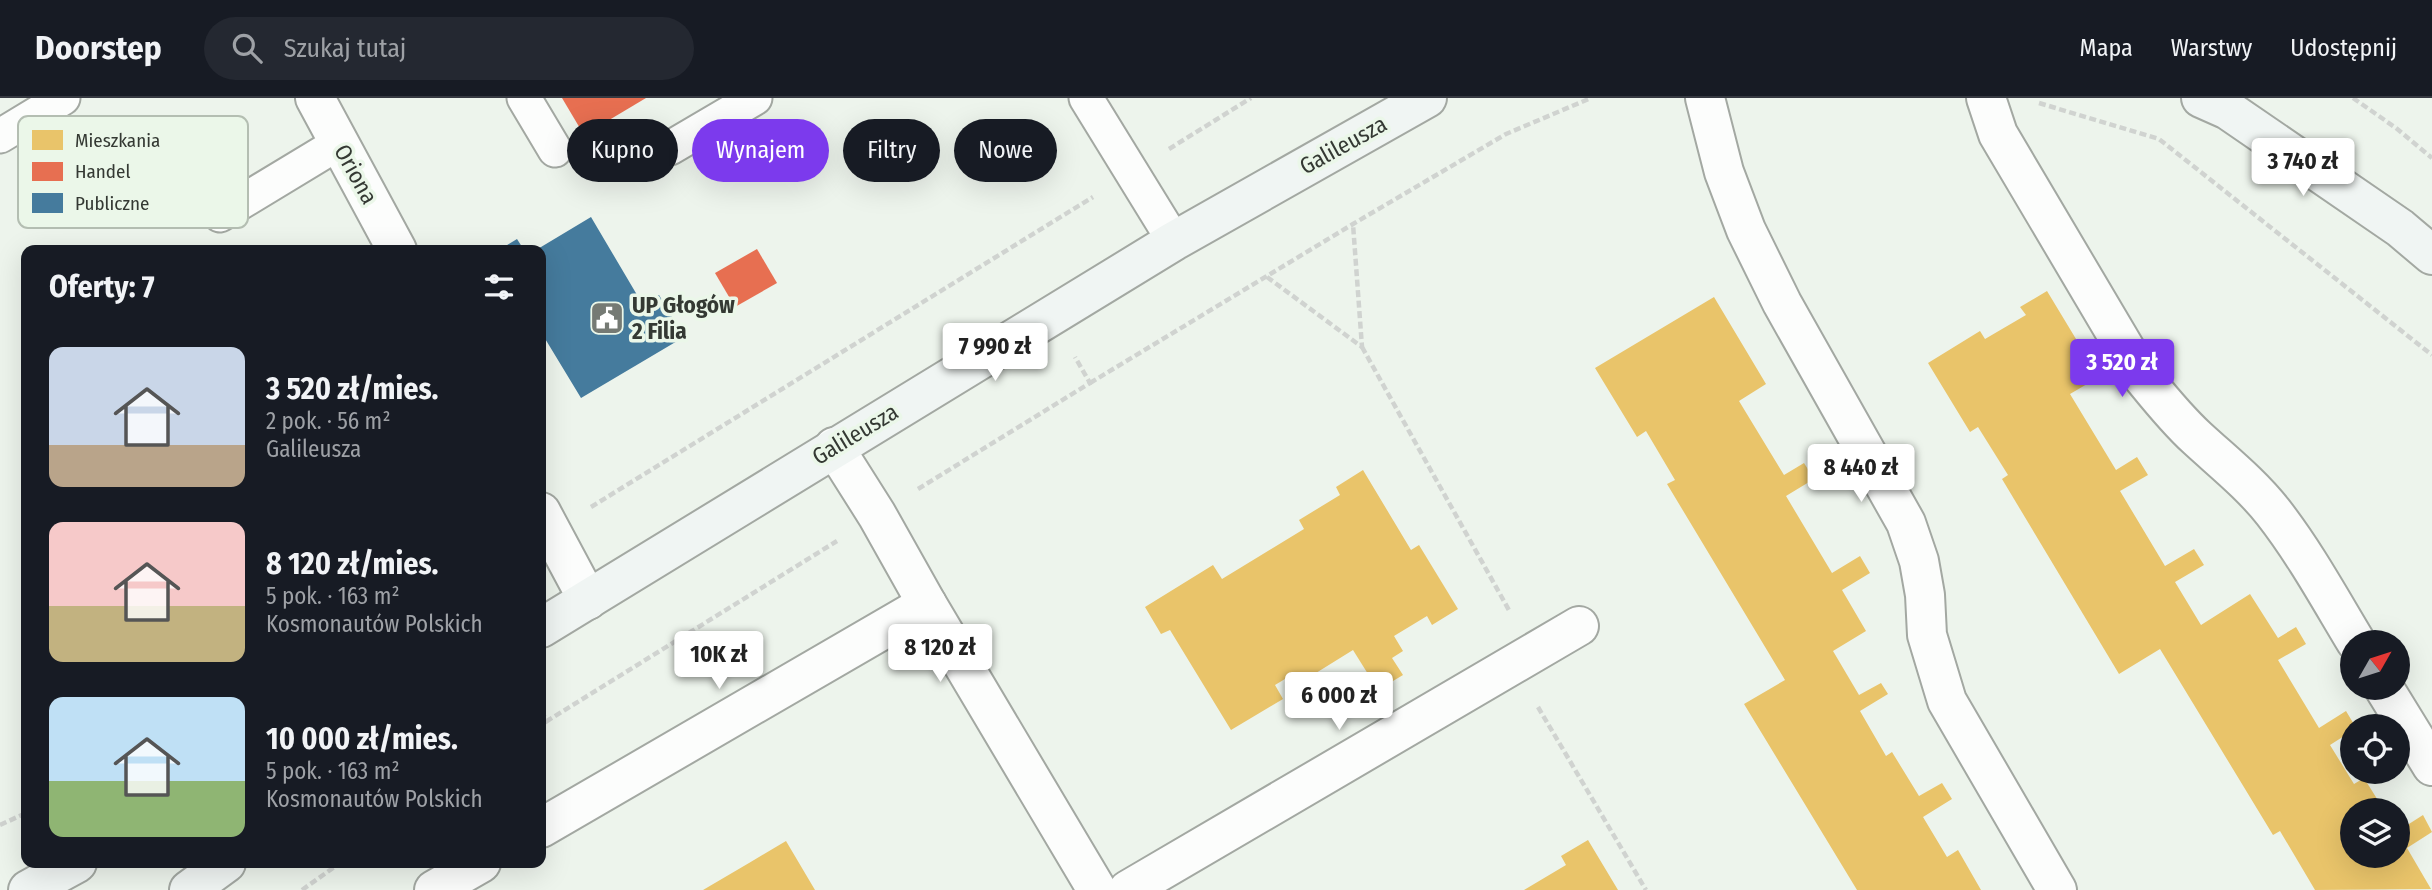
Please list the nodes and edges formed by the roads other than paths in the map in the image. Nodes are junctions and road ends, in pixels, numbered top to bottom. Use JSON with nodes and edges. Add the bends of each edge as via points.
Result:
{"nodes":[{"id":1,"x":63,"y":98,"type":"edge"},
{"id":2,"x":315,"y":98,"type":"edge"},
{"id":3,"x":524,"y":98,"type":"edge"},
{"id":4,"x":755,"y":98,"type":"edge"},
{"id":5,"x":1086,"y":98,"type":"edge"},
{"id":6,"x":1427,"y":98,"type":"edge"},
{"id":7,"x":1705,"y":98,"type":"edge"},
{"id":8,"x":1986,"y":98,"type":"edge"},
{"id":9,"x":2201,"y":98,"type":"edge"},
{"id":10,"x":33,"y":116,"type":"edge"},
{"id":11,"x":18,"y":125,"type":"edge"},
{"id":12,"x":0,"y":136,"type":"edge"},
{"id":13,"x":678,"y":143,"type":"edge"},
{"id":14,"x":339,"y":144,"type":"junction"},
{"id":15,"x":555,"y":150,"type":"dead end"},
{"id":16,"x":248,"y":198,"type":"edge"},
{"id":17,"x":1174,"y":241,"type":"junction"},
{"id":18,"x":394,"y":245,"type":"edge"},
{"id":19,"x":2432,"y":255,"type":"edge"},
{"id":20,"x":834,"y":447,"type":"junction"},
{"id":21,"x":546,"y":521,"type":"edge"},
{"id":22,"x":588,"y":600,"type":"junction"},
{"id":23,"x":927,"y":604,"type":"junction"},
{"id":24,"x":546,"y":625,"type":"edge"},
{"id":25,"x":1579,"y":626,"type":"dead end"},
{"id":26,"x":2349,"y":630,"type":"edge"},
{"id":27,"x":2391,"y":700,"type":"edge"},
{"id":28,"x":2432,"y":766,"type":"edge"},
{"id":29,"x":546,"y":825,"type":"edge"},
{"id":30,"x":68,"y":868,"type":"edge"},
{"id":31,"x":219,"y":868,"type":"edge"},
{"id":32,"x":472,"y":868,"type":"edge"},
{"id":33,"x":28,"y":890,"type":"edge"},
{"id":34,"x":189,"y":890,"type":"edge"},
{"id":35,"x":434,"y":890,"type":"edge"},
{"id":36,"x":1097,"y":890,"type":"edge"},
{"id":37,"x":1128,"y":890,"type":"edge"},
{"id":38,"x":2057,"y":890,"type":"edge"}],
"edges":[{"from":1,"to":10,"type":"lane"},
{"from":2,"to":14,"type":"street","name":"Oriona"},
{"from":3,"to":15,"type":"lane"},
{"from":4,"to":13,"type":"lane"},
{"from":5,"to":17,"type":"lane"},
{"from":6,"to":17,"type":"street","name":"Galileusza"},
{"from":7,"to":38,"type":"street","via":[[1724,172],[1746,230],[1906,523],[1919,561],[1927,635],[1947,701]]},
{"from":8,"to":26,"type":"street","via":[[1998,134],[2140,374],[2181,422],[2272,511]]},
{"from":9,"to":19,"type":"street","via":[[2240,118]]},
{"from":11,"to":12,"type":"lane"},
{"from":14,"to":16,"type":"lane"},
{"from":14,"to":18,"type":"street","name":"Oriona"},
{"from":17,"to":20,"type":"street","name":"Galileusza"},
{"from":20,"to":22,"type":"street","name":"Galileusza"},
{"from":20,"to":23,"type":"street"},
{"from":21,"to":22,"type":"street"},
{"from":22,"to":24,"type":"street","name":"Galileusza"},
{"from":23,"to":29,"type":"street"},
{"from":23,"to":36,"type":"street"},
{"from":25,"to":37,"type":"street"},
{"from":27,"to":28,"type":"street"},
{"from":30,"to":33,"type":"street"},
{"from":31,"to":34,"type":"street"},
{"from":32,"to":35,"type":"street"}]}
